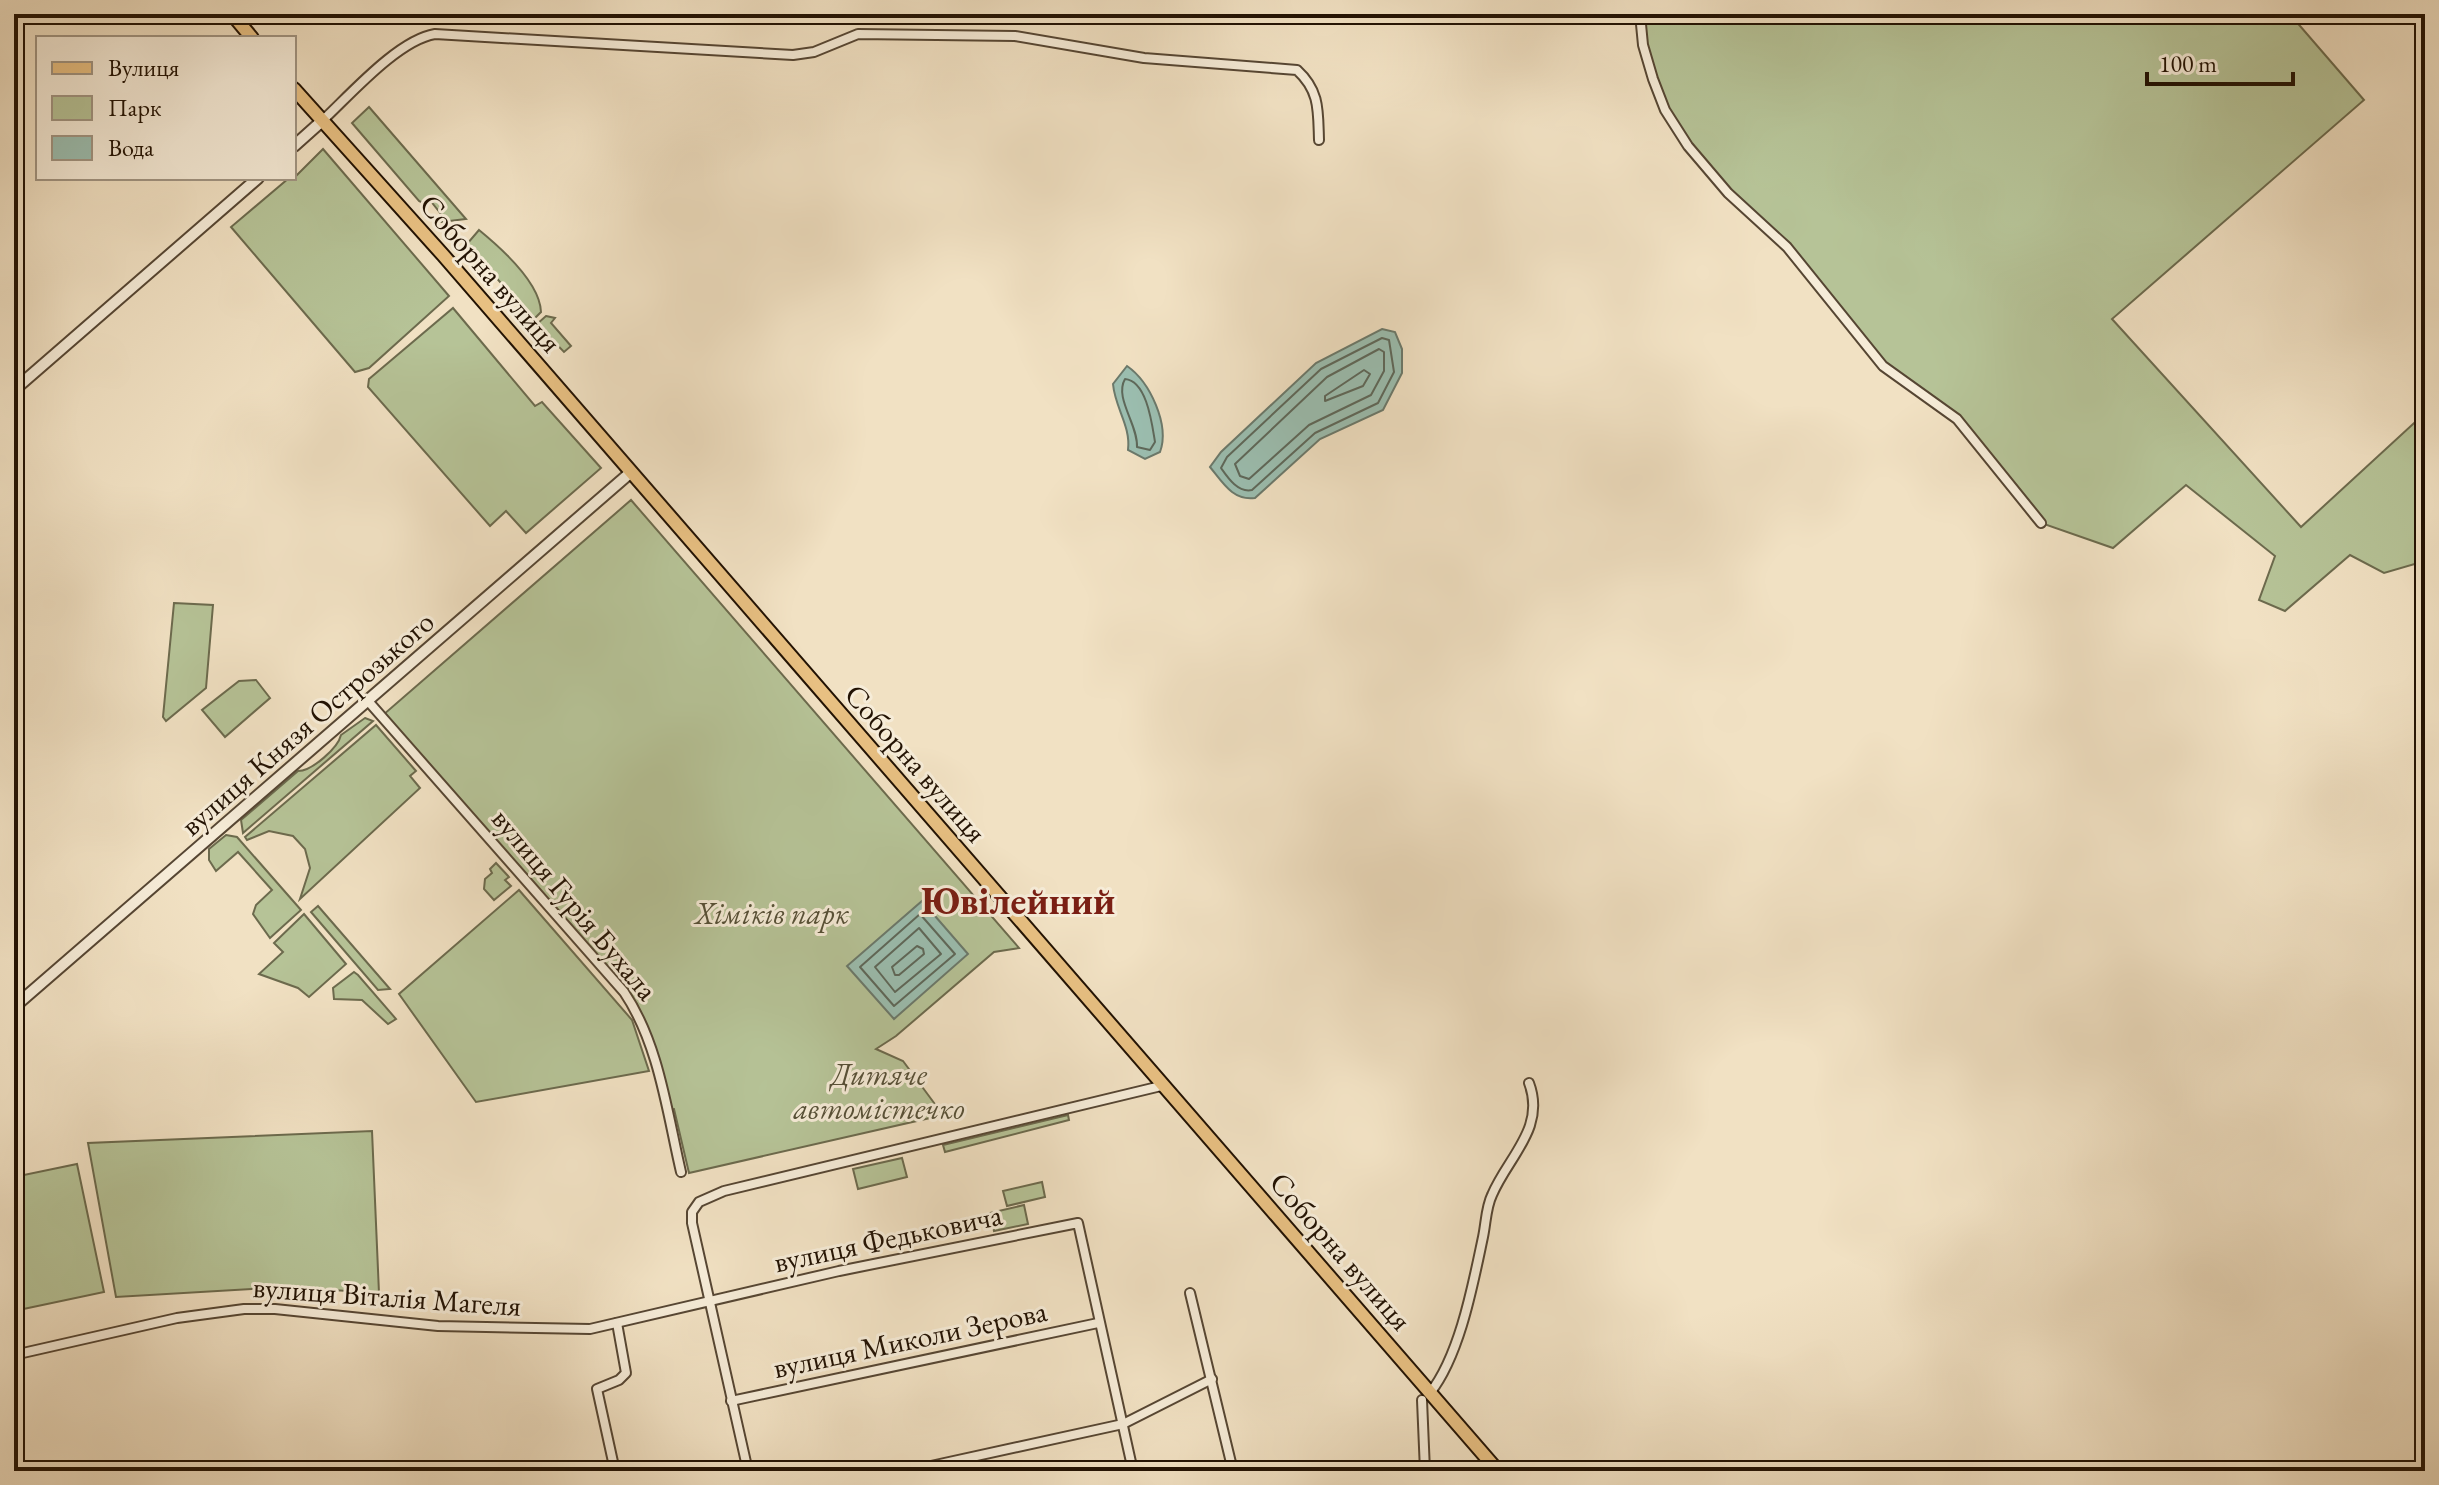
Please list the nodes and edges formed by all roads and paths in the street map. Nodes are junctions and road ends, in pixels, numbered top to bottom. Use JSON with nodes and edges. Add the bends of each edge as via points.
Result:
{"nodes":[{"id":1,"x":232,"y":14,"type":"edge"},
{"id":2,"x":1640,"y":14,"type":"edge"},
{"id":3,"x":250,"y":36,"type":"edge"},
{"id":4,"x":296,"y":91,"type":"edge"},
{"id":5,"x":322,"y":121,"type":"junction"},
{"id":6,"x":1319,"y":140,"type":"dead end"},
{"id":7,"x":296,"y":144,"type":"edge"},
{"id":8,"x":256,"y":180,"type":"edge"},
{"id":9,"x":14,"y":390,"type":"edge"},
{"id":10,"x":630,"y":473,"type":"junction"},
{"id":11,"x":2041,"y":523,"type":"dead end"},
{"id":12,"x":368,"y":701,"type":"junction"},
{"id":13,"x":14,"y":1007,"type":"edge"},
{"id":14,"x":1529,"y":1083,"type":"dead end"},
{"id":15,"x":1161,"y":1086,"type":"junction"},
{"id":16,"x":681,"y":1172,"type":"dead end"},
{"id":17,"x":1190,"y":1293,"type":"dead end"},
{"id":18,"x":710,"y":1301,"type":"junction"},
{"id":19,"x":617,"y":1323,"type":"junction"},
{"id":20,"x":1098,"y":1323,"type":"junction"},
{"id":21,"x":14,"y":1355,"type":"edge"},
{"id":22,"x":1212,"y":1379,"type":"junction"},
{"id":23,"x":1426,"y":1396,"type":"junction"},
{"id":24,"x":731,"y":1401,"type":"junction"},
{"id":25,"x":1123,"y":1424,"type":"junction"},
{"id":26,"x":615,"y":1471,"type":"edge"},
{"id":27,"x":748,"y":1471,"type":"edge"},
{"id":28,"x":908,"y":1471,"type":"edge"},
{"id":29,"x":1133,"y":1471,"type":"edge"},
{"id":30,"x":1233,"y":1471,"type":"edge"},
{"id":31,"x":1425,"y":1471,"type":"edge"},
{"id":32,"x":1498,"y":1471,"type":"edge"}],
"edges":[{"from":1,"to":3,"type":"main road"},
{"from":2,"to":11,"type":"street","via":[[1653,79],[1688,146],[1728,193],[1787,247],[1883,366],[1957,419]]},
{"from":4,"to":5,"type":"main road","name":"Соборна вулиця"},
{"from":5,"to":6,"type":"street","via":[[402,49],[435,34],[793,55],[858,34],[1015,36],[1144,58],[1297,70],[1317,96]]},
{"from":5,"to":7,"type":"street"},
{"from":5,"to":10,"type":"main road","name":"Соборна вулиця"},
{"from":8,"to":9,"type":"street"},
{"from":10,"to":12,"type":"street","name":"вулиця Князя Острозького"},
{"from":10,"to":15,"type":"main road","name":"Соборна вулиця"},
{"from":12,"to":13,"type":"street","name":"вулиця Князя Острозького"},
{"from":12,"to":16,"type":"street","name":"вулиця Гурія Бухала","via":[[638,1012]]},
{"from":14,"to":23,"type":"street","via":[[1533,1109],[1527,1138],[1491,1195],[1443,1377]]},
{"from":15,"to":18,"type":"street","via":[[810,1168],[699,1202],[692,1223]]},
{"from":15,"to":23,"type":"main road","name":"Соборна вулиця"},
{"from":17,"to":22,"type":"street"},
{"from":18,"to":19,"type":"street","name":"вулиця Віталія Магеля"},
{"from":18,"to":20,"type":"street","name":"вулиця Федьковича","via":[[1078,1223]]},
{"from":18,"to":24,"type":"street"},
{"from":19,"to":21,"type":"street","name":"вулиця Віталія Магеля","via":[[559,1331],[244,1309],[177,1318]]},
{"from":19,"to":26,"type":"street","via":[[626,1373],[597,1389]]},
{"from":20,"to":24,"type":"street","name":"вулиця Миколи Зерова"},
{"from":20,"to":25,"type":"street"},
{"from":22,"to":25,"type":"street"},
{"from":22,"to":30,"type":"street"},
{"from":23,"to":31,"type":"street"},
{"from":23,"to":32,"type":"main road","name":"Соборна вулиця"},
{"from":24,"to":27,"type":"street"},
{"from":25,"to":28,"type":"street"},
{"from":25,"to":29,"type":"street"}]}
